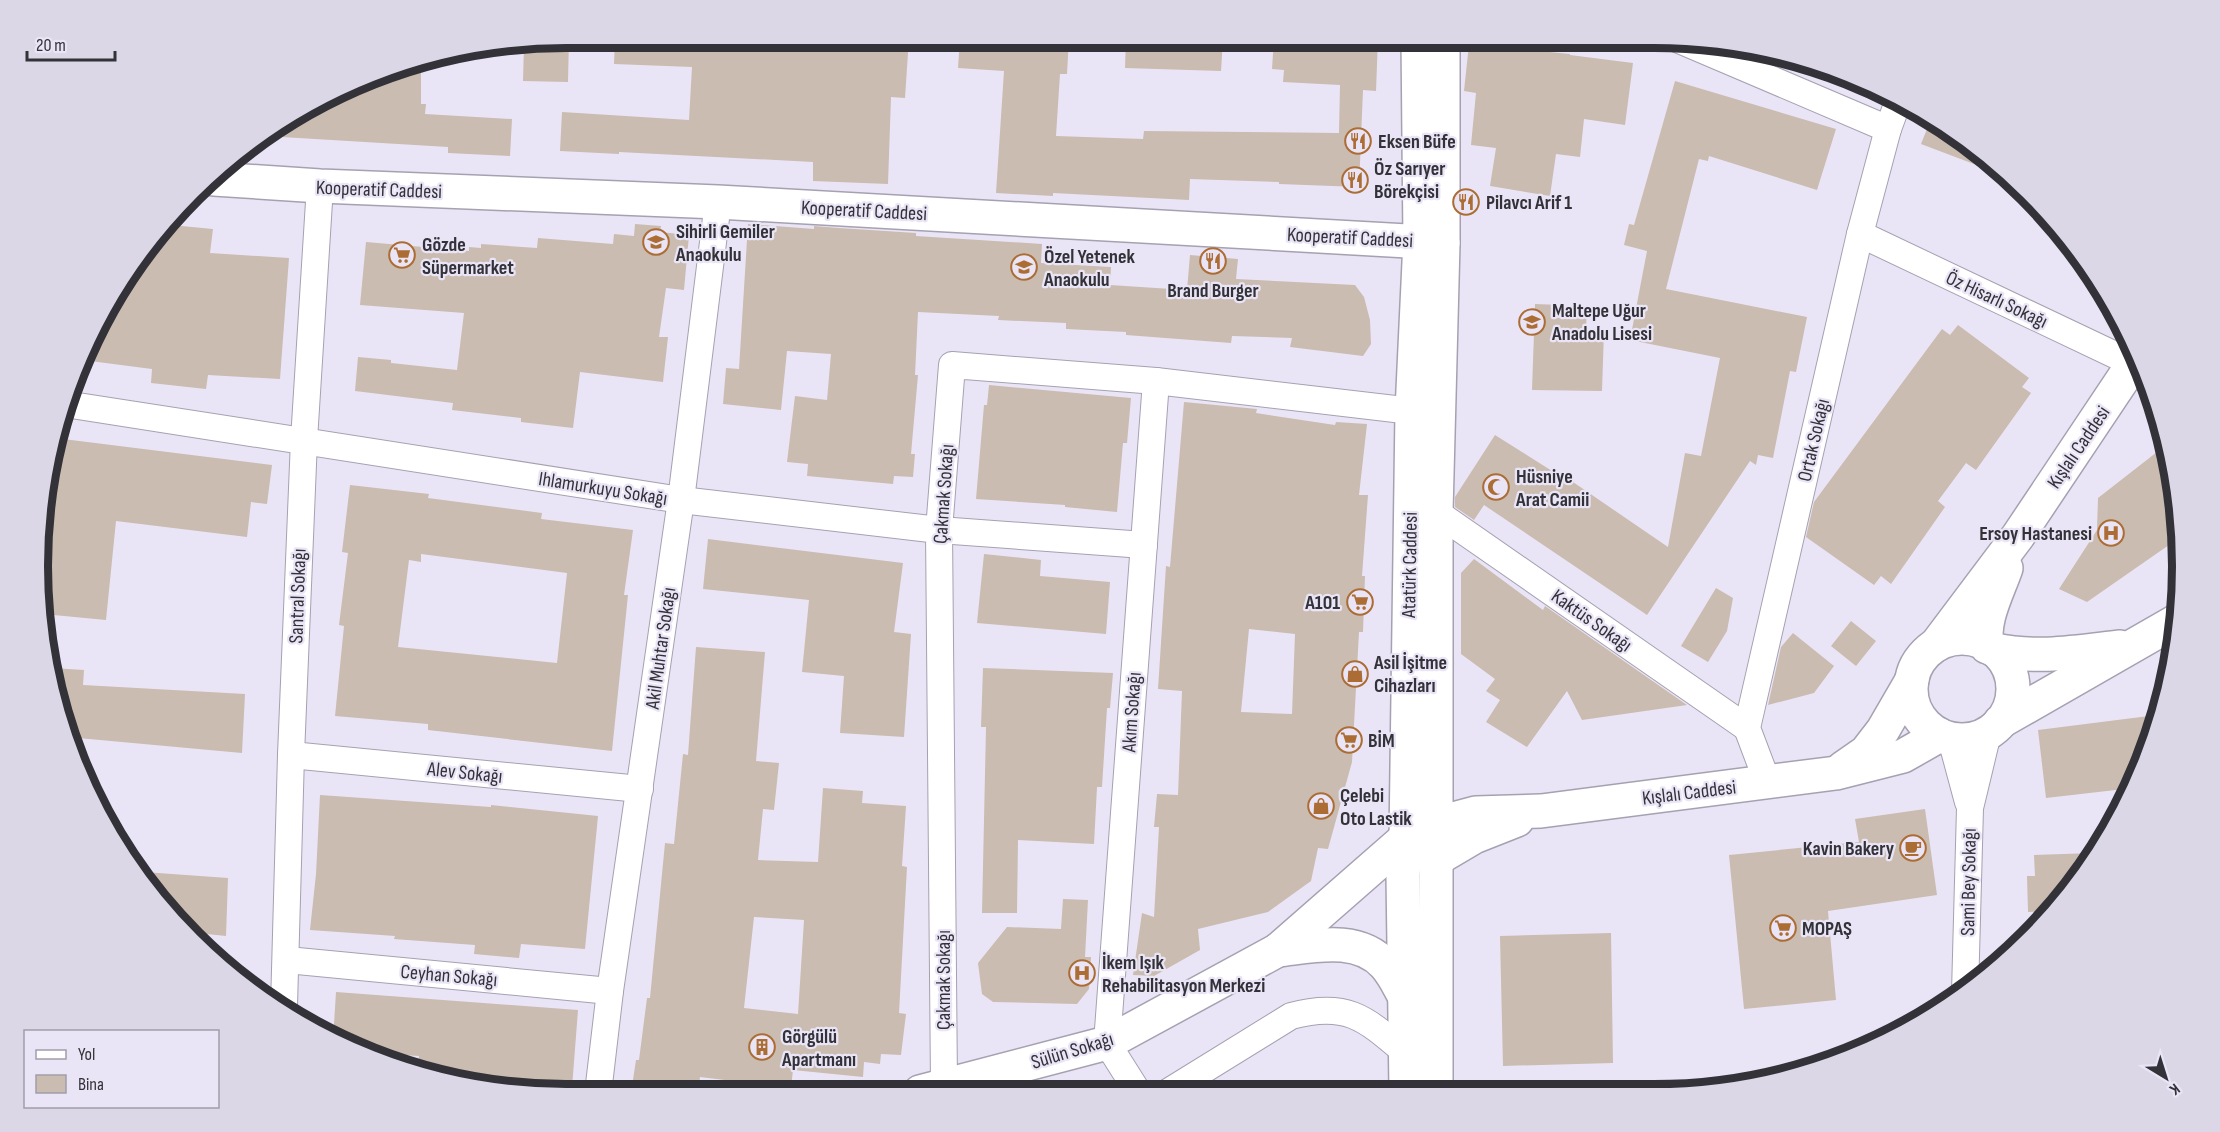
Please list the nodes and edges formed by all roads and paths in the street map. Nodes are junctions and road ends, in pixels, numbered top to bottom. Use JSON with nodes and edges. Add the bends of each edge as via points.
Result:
{"nodes":[{"id":1,"x":1419,"y":48,"type":"edge"},
{"id":2,"x":1442,"y":48,"type":"edge"},
{"id":3,"x":1704,"y":50,"type":"edge"},
{"id":4,"x":1896,"y":108,"type":"edge"},
{"id":5,"x":1888,"y":129,"type":"junction"},
{"id":6,"x":221,"y":179,"type":"edge"},
{"id":7,"x":320,"y":186,"type":"junction"},
{"id":8,"x":718,"y":202,"type":"junction"},
{"id":9,"x":1860,"y":234,"type":"junction"},
{"id":10,"x":1431,"y":242,"type":"junction"},
{"id":11,"x":2128,"y":357,"type":"edge"},
{"id":12,"x":2132,"y":366,"type":"edge"},
{"id":13,"x":1156,"y":381,"type":"junction"},
{"id":14,"x":73,"y":405,"type":"edge"},
{"id":15,"x":1412,"y":411,"type":"junction"},
{"id":16,"x":304,"y":440,"type":"junction"},
{"id":17,"x":681,"y":500,"type":"junction"},
{"id":18,"x":1436,"y":512,"type":"junction"},
{"id":19,"x":939,"y":530,"type":"junction"},
{"id":20,"x":2018,"y":536,"type":"junction"},
{"id":21,"x":1144,"y":545,"type":"junction"},
{"id":22,"x":2169,"y":625,"type":"edge"},
{"id":23,"x":1936,"y":645,"type":"junction"},
{"id":24,"x":2130,"y":646,"type":"junction"},
{"id":25,"x":1990,"y":649,"type":"junction"},
{"id":26,"x":1912,"y":680,"type":"junction"},
{"id":27,"x":1994,"y":728,"type":"junction"},
{"id":28,"x":1747,"y":729,"type":"junction"},
{"id":29,"x":1945,"y":737,"type":"junction"},
{"id":30,"x":291,"y":755,"type":"junction"},
{"id":31,"x":1836,"y":773,"type":"junction"},
{"id":32,"x":1767,"y":782,"type":"junction"},
{"id":33,"x":640,"y":789,"type":"junction"},
{"id":34,"x":1970,"y":808,"type":"junction"},
{"id":35,"x":1541,"y":811,"type":"junction"},
{"id":36,"x":1435,"y":824,"type":"junction"},
{"id":37,"x":1406,"y":838,"type":"junction"},
{"id":38,"x":1436,"y":860,"type":"junction"},
{"id":39,"x":1403,"y":875,"type":"junction"},
{"id":40,"x":1278,"y":950,"type":"junction"},
{"id":41,"x":287,"y":960,"type":"junction"},
{"id":42,"x":1965,"y":980,"type":"edge"},
{"id":43,"x":610,"y":991,"type":"junction"},
{"id":44,"x":1405,"y":998,"type":"junction"},
{"id":45,"x":284,"y":1001,"type":"edge"},
{"id":46,"x":1107,"y":1043,"type":"junction"},
{"id":47,"x":1406,"y":1053,"type":"junction"},
{"id":48,"x":599,"y":1084,"type":"edge"},
{"id":49,"x":932,"y":1084,"type":"edge"},
{"id":50,"x":951,"y":1084,"type":"edge"},
{"id":51,"x":1133,"y":1084,"type":"edge"},
{"id":52,"x":1181,"y":1084,"type":"edge"},
{"id":53,"x":1406,"y":1084,"type":"edge"},
{"id":54,"x":1436,"y":1084,"type":"edge"}],
"edges":[{"from":1,"to":10,"type":"street","name":"Atatürk Caddesi"},
{"from":2,"to":10,"type":"street","name":"Atatürk Caddesi"},
{"from":3,"to":5,"type":"street"},
{"from":4,"to":5,"type":"street","name":"Ortak Sokağı"},
{"from":5,"to":9,"type":"street","name":"Ortak Sokağı"},
{"from":6,"to":7,"type":"street","name":"Kooperatif Caddesi"},
{"from":7,"to":8,"type":"street","name":"Kooperatif Caddesi"},
{"from":7,"to":16,"type":"street","name":"Santral Sokağı"},
{"from":8,"to":10,"type":"street","name":"Kooperatif Caddesi"},
{"from":8,"to":17,"type":"street","name":"Akil Muhtar Sokağı"},
{"from":9,"to":11,"type":"street","name":"Öz Hisarlı Sokağı"},
{"from":9,"to":28,"type":"street","name":"Ortak Sokağı"},
{"from":10,"to":15,"type":"street","name":"Atatürk Caddesi"},
{"from":10,"to":18,"type":"street","name":"Atatürk Caddesi"},
{"from":12,"to":20,"type":"street","name":"Kışlalı Caddesi"},
{"from":13,"to":15,"type":"street","name":"Çakmak Sokağı"},
{"from":13,"to":19,"type":"street","name":"Çakmak Sokağı","via":[[952,365]]},
{"from":13,"to":21,"type":"street","name":"Akım Sokağı"},
{"from":14,"to":16,"type":"street","name":"Ihlamurkuyu Sokağı"},
{"from":15,"to":37,"type":"street","name":"Atatürk Caddesi"},
{"from":16,"to":17,"type":"street","name":"Ihlamurkuyu Sokağı"},
{"from":16,"to":30,"type":"street","name":"Santral Sokağı"},
{"from":17,"to":19,"type":"street","name":"Ihlamurkuyu Sokağı"},
{"from":17,"to":33,"type":"street","name":"Akil Muhtar Sokağı"},
{"from":18,"to":28,"type":"street","name":"Kaktüs Sokağı"},
{"from":18,"to":36,"type":"street","name":"Atatürk Caddesi"},
{"from":19,"to":21,"type":"street","name":"Ihlamurkuyu Sokağı"},
{"from":19,"to":49,"type":"street","name":"Çakmak Sokağı"},
{"from":20,"to":23,"type":"street","name":"Kışlalı Caddesi"},
{"from":20,"to":25,"type":"street","name":"Kışlalı Caddesi","via":[[1986,622],[1985,636]]},
{"from":21,"to":46,"type":"street","name":"Akım Sokağı"},
{"from":22,"to":24,"type":"street"},
{"from":23,"to":25,"type":"street","via":[[1972,638]]},
{"from":23,"to":26,"type":"street","via":[[1916,666]]},
{"from":24,"to":25,"type":"street","via":[[2045,656]]},
{"from":24,"to":27,"type":"street"},
{"from":25,"to":27,"type":"street","via":[[2006,662],[2013,693],[2009,709]]},
{"from":26,"to":29,"type":"street","via":[[1914,708],[1924,724]]},
{"from":26,"to":31,"type":"street","via":[[1866,752]]},
{"from":27,"to":29,"type":"street","via":[[1970,739]]},
{"from":27,"to":34,"type":"street"},
{"from":28,"to":32,"type":"street"},
{"from":29,"to":31,"type":"street","name":"Kışlalı Caddesi","via":[[1903,756]]},
{"from":29,"to":34,"type":"street"},
{"from":30,"to":33,"type":"street","name":"Alev Sokağı"},
{"from":30,"to":41,"type":"street","name":"Santral Sokağı"},
{"from":31,"to":32,"type":"street","name":"Kışlalı Caddesi"},
{"from":32,"to":35,"type":"street","name":"Kışlalı Caddesi"},
{"from":33,"to":43,"type":"street","name":"Akil Muhtar Sokağı"},
{"from":34,"to":42,"type":"street","name":"Sami Bey Sokağı"},
{"from":35,"to":36,"type":"street","name":"Kışlalı Caddesi","via":[[1476,813]]},
{"from":35,"to":38,"type":"street","name":"Kışlalı Caddesi","via":[[1474,837]]},
{"from":36,"to":37,"type":"street","name":"Kışlalı Caddesi"},
{"from":36,"to":38,"type":"street","name":"Atatürk Caddesi"},
{"from":37,"to":39,"type":"street","name":"Atatürk Caddesi"},
{"from":37,"to":40,"type":"street","name":"Kışlalı Caddesi"},
{"from":38,"to":39,"type":"street","name":"Kışlalı Caddesi"},
{"from":38,"to":54,"type":"street","name":"Atatürk Caddesi"},
{"from":39,"to":40,"type":"street","name":"Kışlalı Caddesi","via":[[1359,906]]},
{"from":39,"to":44,"type":"street","name":"Atatürk Caddesi"},
{"from":40,"to":44,"type":"street","via":[[1331,943],[1373,954],[1384,964]]},
{"from":40,"to":46,"type":"street","name":"Sülün Sokağı"},
{"from":41,"to":43,"type":"street","name":"Ceyhan Sokağı"},
{"from":41,"to":45,"type":"street","name":"Santral Sokağı"},
{"from":43,"to":48,"type":"street","name":"Akil Muhtar Sokağı"},
{"from":44,"to":47,"type":"street","name":"Atatürk Caddesi"},
{"from":46,"to":50,"type":"street","name":"Sülün Sokağı"},
{"from":46,"to":51,"type":"street"},
{"from":47,"to":52,"type":"street","via":[[1366,1020],[1334,1010],[1312,1010],[1291,1016]]},
{"from":47,"to":53,"type":"street","name":"Atatürk Caddesi"}]}
